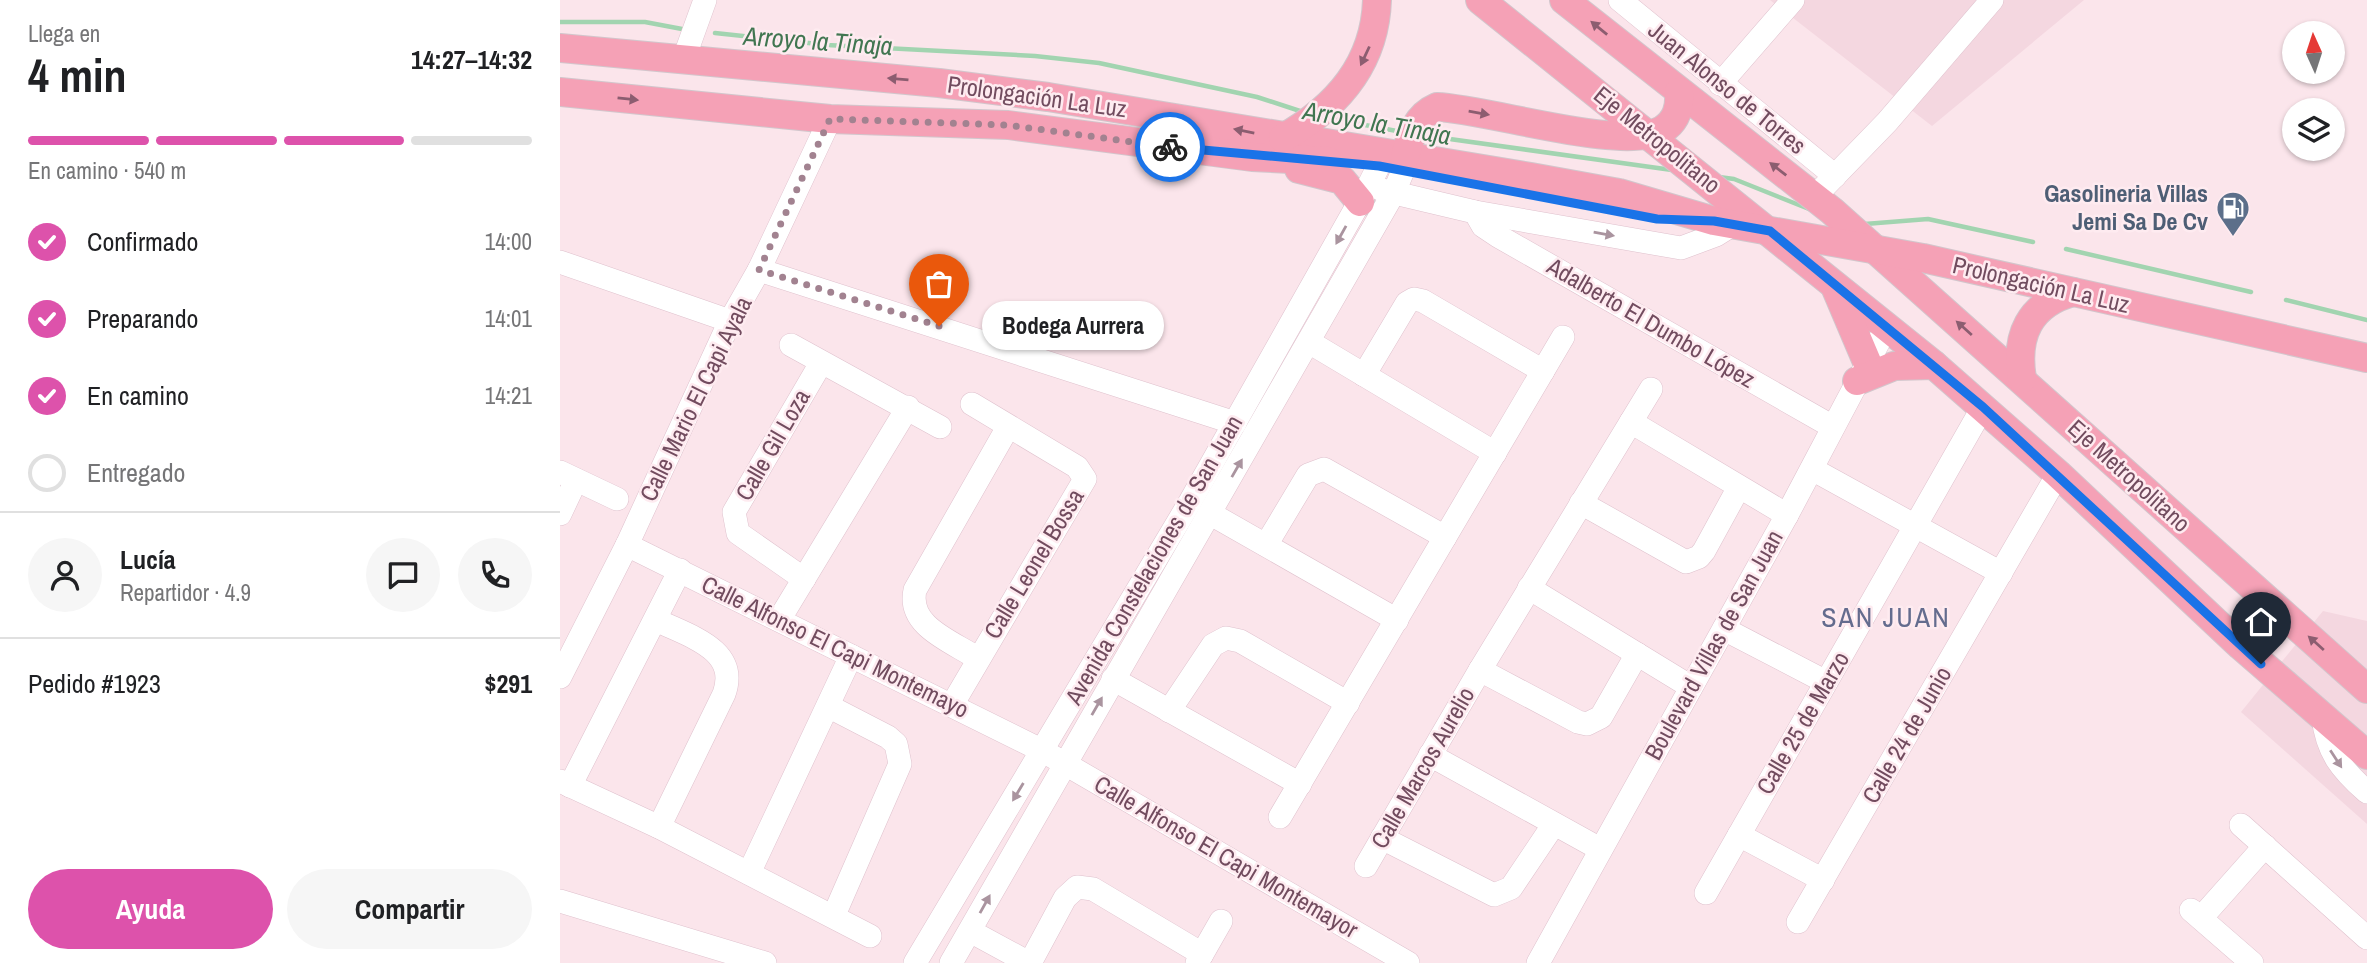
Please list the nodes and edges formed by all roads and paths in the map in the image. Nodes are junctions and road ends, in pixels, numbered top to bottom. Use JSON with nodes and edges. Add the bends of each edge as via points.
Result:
{"nodes":[{"id":1,"x":705,"y":0,"type":"edge"},
{"id":2,"x":1377,"y":0,"type":"edge"},
{"id":3,"x":1480,"y":0,"type":"edge"},
{"id":4,"x":1564,"y":0,"type":"edge"},
{"id":5,"x":1620,"y":0,"type":"edge"},
{"id":6,"x":1793,"y":0,"type":"edge"},
{"id":7,"x":1992,"y":0,"type":"edge"},
{"id":8,"x":560,"y":48,"type":"edge"},
{"id":9,"x":683,"y":61,"type":"junction"},
{"id":10,"x":761,"y":68,"type":"junction"},
{"id":11,"x":1720,"y":84,"type":"junction"},
{"id":12,"x":560,"y":92,"type":"edge"},
{"id":13,"x":1679,"y":92,"type":"junction"},
{"id":14,"x":843,"y":119,"type":"junction"},
{"id":15,"x":1294,"y":132,"type":"junction"},
{"id":16,"x":1658,"y":141,"type":"junction"},
{"id":17,"x":1252,"y":157,"type":"junction"},
{"id":18,"x":1391,"y":166,"type":"junction"},
{"id":19,"x":1835,"y":176,"type":"junction"},
{"id":20,"x":1823,"y":204,"type":"junction"},
{"id":21,"x":1475,"y":212,"type":"junction"},
{"id":22,"x":1723,"y":223,"type":"junction"},
{"id":23,"x":1554,"y":226,"type":"junction"},
{"id":24,"x":1770,"y":231,"type":"junction"},
{"id":25,"x":1879,"y":252,"type":"junction"},
{"id":26,"x":1539,"y":258,"type":"junction"},
{"id":27,"x":560,"y":262,"type":"edge"},
{"id":28,"x":759,"y":270,"type":"junction"},
{"id":29,"x":1831,"y":281,"type":"junction"},
{"id":30,"x":2073,"y":292,"type":"junction"},
{"id":31,"x":730,"y":321,"type":"junction"},
{"id":32,"x":1887,"y":326,"type":"junction"},
{"id":33,"x":1563,"y":337,"type":"dead end"},
{"id":34,"x":1308,"y":342,"type":"junction"},
{"id":35,"x":791,"y":345,"type":"dead end"},
{"id":36,"x":2367,"y":358,"type":"edge"},
{"id":37,"x":821,"y":363,"type":"junction"},
{"id":38,"x":1934,"y":365,"type":"junction"},
{"id":39,"x":2012,"y":371,"type":"junction"},
{"id":40,"x":1543,"y":372,"type":"junction"},
{"id":41,"x":1862,"y":372,"type":"junction"},
{"id":42,"x":1364,"y":375,"type":"junction"},
{"id":43,"x":1651,"y":389,"type":"dead end"},
{"id":44,"x":972,"y":404,"type":"dead end"},
{"id":45,"x":1978,"y":404,"type":"junction"},
{"id":46,"x":908,"y":407,"type":"junction"},
{"id":47,"x":1631,"y":422,"type":"junction"},
{"id":48,"x":1235,"y":423,"type":"junction"},
{"id":49,"x":940,"y":427,"type":"dead end"},
{"id":50,"x":1008,"y":427,"type":"junction"},
{"id":51,"x":1833,"y":427,"type":"junction"},
{"id":52,"x":1495,"y":453,"type":"junction"},
{"id":53,"x":1812,"y":469,"type":"junction"},
{"id":54,"x":2058,"y":474,"type":"junction"},
{"id":55,"x":568,"y":476,"type":"edge"},
{"id":56,"x":1739,"y":487,"type":"junction"},
{"id":57,"x":617,"y":499,"type":"dead end"},
{"id":58,"x":1581,"y":503,"type":"junction"},
{"id":59,"x":560,"y":514,"type":"edge"},
{"id":60,"x":1211,"y":514,"type":"junction"},
{"id":61,"x":1787,"y":516,"type":"junction"},
{"id":62,"x":1916,"y":525,"type":"junction"},
{"id":63,"x":1445,"y":537,"type":"junction"},
{"id":64,"x":627,"y":545,"type":"junction"},
{"id":65,"x":1266,"y":545,"type":"junction"},
{"id":66,"x":680,"y":570,"type":"junction"},
{"id":67,"x":2001,"y":573,"type":"junction"},
{"id":68,"x":804,"y":579,"type":"junction"},
{"id":69,"x":1530,"y":588,"type":"junction"},
{"id":70,"x":656,"y":620,"type":"junction"},
{"id":71,"x":779,"y":620,"type":"junction"},
{"id":72,"x":1397,"y":620,"type":"junction"},
{"id":73,"x":1724,"y":629,"type":"junction"},
{"id":74,"x":1637,"y":654,"type":"junction"},
{"id":75,"x":851,"y":656,"type":"junction"},
{"id":76,"x":977,"y":658,"type":"junction"},
{"id":77,"x":1480,"y":670,"type":"junction"},
{"id":78,"x":560,"y":677,"type":"edge"},
{"id":79,"x":1113,"y":679,"type":"junction"},
{"id":80,"x":1826,"y":682,"type":"junction"},
{"id":81,"x":1691,"y":687,"type":"junction"},
{"id":82,"x":2367,"y":689,"type":"edge"},
{"id":83,"x":1348,"y":703,"type":"junction"},
{"id":84,"x":952,"y":705,"type":"junction"},
{"id":85,"x":828,"y":706,"type":"junction"},
{"id":86,"x":1169,"y":711,"type":"junction"},
{"id":87,"x":2323,"y":717,"type":"junction"},
{"id":88,"x":1043,"y":751,"type":"junction"},
{"id":89,"x":1430,"y":755,"type":"junction"},
{"id":90,"x":2367,"y":755,"type":"edge"},
{"id":91,"x":1065,"y":763,"type":"junction"},
{"id":92,"x":565,"y":783,"type":"edge"},
{"id":93,"x":1300,"y":784,"type":"junction"},
{"id":94,"x":2367,"y":792,"type":"edge"},
{"id":95,"x":1280,"y":817,"type":"dead end"},
{"id":96,"x":1554,"y":824,"type":"junction"},
{"id":97,"x":2241,"y":825,"type":"dead end"},
{"id":98,"x":659,"y":827,"type":"junction"},
{"id":99,"x":1739,"y":835,"type":"junction"},
{"id":100,"x":1382,"y":838,"type":"junction"},
{"id":101,"x":2265,"y":846,"type":"junction"},
{"id":102,"x":1600,"y":849,"type":"junction"},
{"id":103,"x":1366,"y":866,"type":"dead end"},
{"id":104,"x":749,"y":873,"type":"junction"},
{"id":105,"x":1823,"y":880,"type":"junction"},
{"id":106,"x":1706,"y":893,"type":"dead end"},
{"id":107,"x":560,"y":901,"type":"edge"},
{"id":108,"x":835,"y":915,"type":"junction"},
{"id":109,"x":1221,"y":920,"type":"dead end"},
{"id":110,"x":1798,"y":922,"type":"dead end"},
{"id":111,"x":970,"y":931,"type":"junction"},
{"id":112,"x":870,"y":936,"type":"dead end"},
{"id":113,"x":2367,"y":938,"type":"edge"},
{"id":114,"x":1199,"y":958,"type":"edge"},
{"id":115,"x":765,"y":963,"type":"edge"},
{"id":116,"x":915,"y":963,"type":"edge"},
{"id":117,"x":951,"y":963,"type":"edge"},
{"id":118,"x":1029,"y":963,"type":"edge"},
{"id":119,"x":1408,"y":963,"type":"edge"},
{"id":120,"x":1538,"y":963,"type":"edge"},
{"id":121,"x":2252,"y":963,"type":"edge"}],
"edges":[{"from":1,"to":9,"type":"street"},
{"from":2,"to":15,"type":"main road","one_way":true,"via":[[1376,28],[1356,75],[1331,103]]},
{"from":3,"to":16,"type":"main road","name":"Eje Metropolitano"},
{"from":13,"to":4,"type":"main road","name":"Eje Metropolitano","one_way":true},
{"from":5,"to":11,"type":"street","name":"Juan Alonso de Torres"},
{"from":6,"to":11,"type":"street"},
{"from":7,"to":19,"type":"street"},
{"from":8,"to":9,"type":"main road","name":"Prolongación La Luz"},
{"from":9,"to":10,"type":"main road","name":"Prolongación La Luz"},
{"from":10,"to":14,"type":"main road","via":[[842,94],[850,100]]},
{"from":15,"to":10,"type":"main road","name":"Prolongación La Luz","one_way":true,"via":[[939,83]]},
{"from":11,"to":19,"type":"street","name":"Juan Alonso de Torres"},
{"from":12,"to":14,"type":"main road","name":"Prolongación La Luz","one_way":true},
{"from":13,"to":16,"type":"main road","via":[[1676,114]]},
{"from":20,"to":13,"type":"main road","name":"Eje Metropolitano","one_way":true},
{"from":14,"to":17,"type":"main road","name":"Prolongación La Luz","via":[[1007,125]]},
{"from":14,"to":28,"type":"street","name":"Calle Mario El Capi Ayala"},
{"from":15,"to":18,"type":"main road","name":"Prolongación La Luz"},
{"from":18,"to":16,"type":"main road","one_way":true,"via":[[1426,112],[1437,107]]},
{"from":16,"to":24,"type":"main road","name":"Eje Metropolitano"},
{"from":17,"to":18,"type":"main road","name":"Prolongación La Luz"},
{"from":17,"to":18,"type":"main road","via":[[1342,180]]},
{"from":18,"to":21,"type":"street"},
{"from":18,"to":22,"type":"main road","name":"Prolongación La Luz","via":[[1657,219]]},
{"from":18,"to":34,"type":"street","name":"Avenida Constelaciones de San Juan"},
{"from":18,"to":48,"type":"street","name":"Avenida Constelaciones de San Juan","one_way":true},
{"from":19,"to":20,"type":"street"},
{"from":20,"to":25,"type":"main road","name":"Eje Metropolitano"},
{"from":21,"to":23,"type":"street"},
{"from":21,"to":26,"type":"street","name":"Adalberto El Dumbo López","via":[[1483,226]]},
{"from":23,"to":22,"type":"street","one_way":true,"via":[[1681,248],[1716,235]]},
{"from":22,"to":24,"type":"main road","name":"Prolongación La Luz"},
{"from":23,"to":26,"type":"street"},
{"from":24,"to":25,"type":"main road","name":"Prolongación La Luz"},
{"from":24,"to":29,"type":"main road","name":"Eje Metropolitano"},
{"from":25,"to":30,"type":"main road","name":"Prolongación La Luz"},
{"from":39,"to":25,"type":"main road","name":"Eje Metropolitano","one_way":true},
{"from":26,"to":51,"type":"street","name":"Adalberto El Dumbo López"},
{"from":27,"to":31,"type":"street"},
{"from":28,"to":31,"type":"street","name":"Calle Mario El Capi Ayala"},
{"from":28,"to":48,"type":"street"},
{"from":29,"to":32,"type":"main road","name":"Eje Metropolitano"},
{"from":29,"to":41,"type":"main road","via":[[1852,320]]},
{"from":30,"to":36,"type":"main road","name":"Prolongación La Luz"},
{"from":30,"to":39,"type":"main road","via":[[2057,296],[2032,316]]},
{"from":31,"to":64,"type":"street","name":"Calle Mario El Capi Ayala"},
{"from":32,"to":38,"type":"main road","name":"Eje Metropolitano"},
{"from":32,"to":41,"type":"street","name":"Boulevard Villas de San Juan"},
{"from":33,"to":40,"type":"street"},
{"from":34,"to":42,"type":"street"},
{"from":60,"to":34,"type":"street","name":"Avenida Constelaciones de San Juan","one_way":true},
{"from":35,"to":37,"type":"street","name":"Calle Gil Loza"},
{"from":37,"to":46,"type":"street","name":"Calle Gil Loza"},
{"from":37,"to":68,"type":"street","name":"Calle Gil Loza","via":[[734,512],[738,533]]},
{"from":38,"to":41,"type":"main road"},
{"from":38,"to":45,"type":"main road","name":"Eje Metropolitano"},
{"from":39,"to":45,"type":"main road","via":[[1988,366],[1980,373],[1975,381]]},
{"from":82,"to":39,"type":"main road","name":"Eje Metropolitano","one_way":true},
{"from":40,"to":42,"type":"street","via":[[1423,300],[1414,299],[1407,303]]},
{"from":40,"to":52,"type":"street"},
{"from":41,"to":51,"type":"street","name":"Boulevard Villas de San Juan"},
{"from":42,"to":52,"type":"street"},
{"from":43,"to":47,"type":"street","name":"Calle Marcos Aurelio"},
{"from":44,"to":50,"type":"street","name":"Calle Leonel Bossa"},
{"from":45,"to":54,"type":"main road","name":"Eje Metropolitano"},
{"from":45,"to":62,"type":"street","name":"Calle 25 de Marzo"},
{"from":46,"to":49,"type":"street","name":"Calle Gil Loza"},
{"from":46,"to":68,"type":"street"},
{"from":47,"to":56,"type":"street"},
{"from":47,"to":58,"type":"street","name":"Calle Marcos Aurelio"},
{"from":48,"to":88,"type":"street","name":"Avenida Constelaciones de San Juan"},
{"from":50,"to":76,"type":"street","name":"Calle Leonel Bossa","via":[[912,602],[922,622]]},
{"from":50,"to":76,"type":"street","name":"Calle Leonel Bossa","via":[[1077,467],[1085,480]]},
{"from":51,"to":53,"type":"street","name":"Boulevard Villas de San Juan"},
{"from":52,"to":63,"type":"street"},
{"from":53,"to":61,"type":"street","name":"Boulevard Villas de San Juan"},
{"from":53,"to":62,"type":"street"},
{"from":54,"to":67,"type":"street","name":"Calle 24 de Junio"},
{"from":54,"to":87,"type":"main road","name":"Eje Metropolitano"},
{"from":55,"to":57,"type":"street"},
{"from":55,"to":59,"type":"street"},
{"from":56,"to":58,"type":"street","via":[[1704,551],[1686,562]]},
{"from":56,"to":61,"type":"street"},
{"from":58,"to":69,"type":"street","name":"Calle Marcos Aurelio"},
{"from":60,"to":65,"type":"street"},
{"from":60,"to":79,"type":"street","name":"Avenida Constelaciones de San Juan"},
{"from":61,"to":73,"type":"street","name":"Boulevard Villas de San Juan"},
{"from":62,"to":67,"type":"street"},
{"from":62,"to":80,"type":"street","name":"Calle 25 de Marzo"},
{"from":63,"to":65,"type":"street","via":[[1331,471],[1318,470],[1308,475]]},
{"from":63,"to":72,"type":"street"},
{"from":64,"to":66,"type":"street","name":"Calle Alfonso El Capi Montemayo"},
{"from":64,"to":78,"type":"street","name":"Calle Mario El Capi Ayala"},
{"from":65,"to":72,"type":"street"},
{"from":66,"to":70,"type":"street"},
{"from":66,"to":71,"type":"street","name":"Calle Alfonso El Capi Montemayo"},
{"from":67,"to":105,"type":"street","name":"Calle 24 de Junio"},
{"from":68,"to":71,"type":"street"},
{"from":69,"to":74,"type":"street"},
{"from":69,"to":77,"type":"street","name":"Calle Marcos Aurelio"},
{"from":70,"to":92,"type":"street"},
{"from":70,"to":98,"type":"street","via":[[719,653],[729,673],[724,694]]},
{"from":71,"to":75,"type":"street","name":"Calle Alfonso El Capi Montemayo"},
{"from":72,"to":83,"type":"street"},
{"from":73,"to":80,"type":"street"},
{"from":73,"to":81,"type":"street","name":"Boulevard Villas de San Juan"},
{"from":74,"to":77,"type":"street","name":"Calle Marcos Aurelio","via":[[1601,717],[1587,724]]},
{"from":74,"to":81,"type":"street"},
{"from":75,"to":84,"type":"street","name":"Calle Alfonso El Capi Montemayo"},
{"from":75,"to":85,"type":"street"},
{"from":76,"to":84,"type":"street","name":"Calle Leonel Bossa"},
{"from":77,"to":89,"type":"street","name":"Calle Marcos Aurelio"},
{"from":79,"to":86,"type":"street"},
{"from":91,"to":79,"type":"street","name":"Avenida Constelaciones de San Juan","one_way":true},
{"from":80,"to":99,"type":"street","name":"Calle 25 de Marzo"},
{"from":81,"to":102,"type":"street","name":"Boulevard Villas de San Juan"},
{"from":83,"to":86,"type":"street","via":[[1240,641],[1226,638],[1213,645]]},
{"from":83,"to":93,"type":"street"},
{"from":84,"to":88,"type":"street","name":"Calle Alfonso El Capi Montemayo"},
{"from":85,"to":104,"type":"street"},
{"from":85,"to":108,"type":"street","via":[[888,737],[895,744],[900,764]]},
{"from":86,"to":93,"type":"street"},
{"from":87,"to":90,"type":"main road","name":"Eje Metropolitano"},
{"from":87,"to":94,"type":"street","one_way":true,"via":[[2330,752]]},
{"from":88,"to":91,"type":"street","name":"Calle Alfonso El Capi Montemayor"},
{"from":88,"to":116,"type":"street","name":"Avenida Constelaciones de San Juan","one_way":true},
{"from":89,"to":96,"type":"street"},
{"from":89,"to":100,"type":"street","name":"Calle Marcos Aurelio"},
{"from":111,"to":91,"type":"street","name":"Avenida Constelaciones de San Juan","one_way":true},
{"from":91,"to":119,"type":"street","name":"Calle Alfonso El Capi Montemayor"},
{"from":92,"to":98,"type":"street"},
{"from":93,"to":95,"type":"street"},
{"from":96,"to":100,"type":"street","via":[[1511,888],[1500,894],[1488,894]]},
{"from":96,"to":102,"type":"street"},
{"from":97,"to":101,"type":"street"},
{"from":98,"to":104,"type":"street"},
{"from":99,"to":105,"type":"street"},
{"from":99,"to":106,"type":"street","name":"Calle 25 de Marzo"},
{"from":100,"to":103,"type":"street","name":"Calle Marcos Aurelio"},
{"from":101,"to":113,"type":"street"},
{"from":101,"to":121,"type":"street","via":[[2196,914]]},
{"from":102,"to":120,"type":"street","name":"Boulevard Villas de San Juan"},
{"from":104,"to":108,"type":"street"},
{"from":105,"to":110,"type":"street","name":"Calle 24 de Junio"},
{"from":107,"to":115,"type":"street"},
{"from":108,"to":112,"type":"street"},
{"from":109,"to":114,"type":"street"},
{"from":111,"to":117,"type":"street","name":"Avenida Constelaciones de San Juan"},
{"from":111,"to":118,"type":"street"},
{"from":114,"to":118,"type":"street","via":[[1093,889],[1077,887],[1065,898]]}]}
